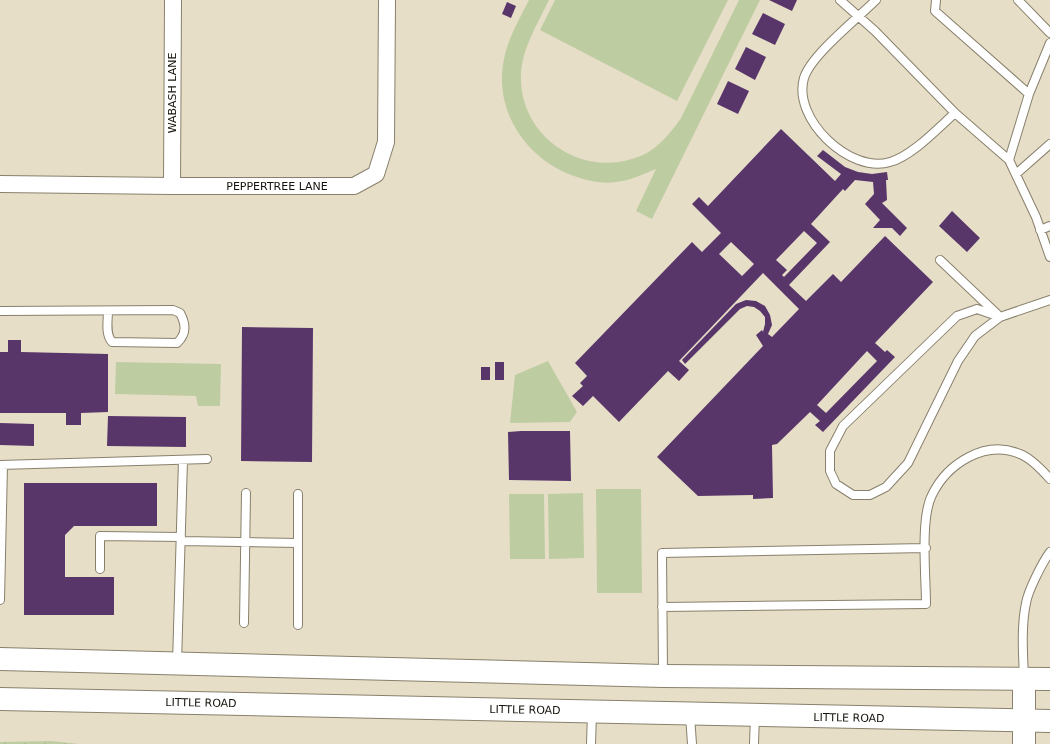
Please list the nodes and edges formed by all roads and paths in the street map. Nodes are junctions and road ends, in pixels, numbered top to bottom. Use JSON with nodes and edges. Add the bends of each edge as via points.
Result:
{"nodes":[{"id":1,"x":173,"y":0,"type":"edge"},
{"id":2,"x":387,"y":0,"type":"edge"},
{"id":3,"x":840,"y":0,"type":"edge"},
{"id":4,"x":876,"y":0,"type":"edge"},
{"id":5,"x":936,"y":0,"type":"edge"},
{"id":6,"x":1018,"y":0,"type":"edge"},
{"id":7,"x":860,"y":16,"type":"junction"},
{"id":8,"x":1050,"y":33,"type":"edge"},
{"id":9,"x":1050,"y":43,"type":"edge"},
{"id":10,"x":1029,"y":94,"type":"junction"},
{"id":11,"x":956,"y":113,"type":"junction"},
{"id":12,"x":1050,"y":144,"type":"edge"},
{"id":13,"x":1009,"y":160,"type":"junction"},
{"id":14,"x":1016,"y":174,"type":"junction"},
{"id":15,"x":0,"y":184,"type":"edge"},
{"id":16,"x":172,"y":186,"type":"junction"},
{"id":17,"x":1050,"y":226,"type":"edge"},
{"id":18,"x":1040,"y":230,"type":"junction"},
{"id":19,"x":1050,"y":257,"type":"edge"},
{"id":20,"x":940,"y":260,"type":"dead end"},
{"id":21,"x":1050,"y":300,"type":"edge"},
{"id":22,"x":0,"y":310,"type":"edge"},
{"id":23,"x":108,"y":310,"type":"junction"},
{"id":24,"x":1000,"y":317,"type":"junction"},
{"id":25,"x":207,"y":459,"type":"dead end"},
{"id":26,"x":183,"y":460,"type":"junction"},
{"id":27,"x":1,"y":465,"type":"edge"},
{"id":28,"x":1050,"y":479,"type":"edge"},
{"id":29,"x":246,"y":493,"type":"dead end"},
{"id":30,"x":298,"y":494,"type":"dead end"},
{"id":31,"x":181,"y":539,"type":"junction"},
{"id":32,"x":246,"y":542,"type":"junction"},
{"id":33,"x":298,"y":542,"type":"junction"},
{"id":34,"x":926,"y":548,"type":"junction"},
{"id":35,"x":1050,"y":552,"type":"edge"},
{"id":36,"x":100,"y":569,"type":"dead end"},
{"id":37,"x":0,"y":600,"type":"edge"},
{"id":38,"x":662,"y":607,"type":"junction"},
{"id":39,"x":244,"y":623,"type":"dead end"},
{"id":40,"x":298,"y":625,"type":"dead end"},
{"id":41,"x":0,"y":659,"type":"edge"},
{"id":42,"x":177,"y":664,"type":"junction"},
{"id":43,"x":663,"y":676,"type":"junction"},
{"id":44,"x":1024,"y":679,"type":"junction"},
{"id":45,"x":1050,"y":679,"type":"edge"},
{"id":46,"x":0,"y":699,"type":"edge"},
{"id":47,"x":592,"y":712,"type":"junction"},
{"id":48,"x":690,"y":714,"type":"junction"},
{"id":49,"x":754,"y":715,"type":"junction"},
{"id":50,"x":1024,"y":721,"type":"junction"},
{"id":51,"x":1050,"y":721,"type":"edge"},
{"id":52,"x":591,"y":744,"type":"edge"},
{"id":53,"x":692,"y":744,"type":"edge"},
{"id":54,"x":754,"y":744,"type":"edge"},
{"id":55,"x":1024,"y":744,"type":"edge"}],
"edges":[{"from":1,"to":16,"type":"street","name":"WABASH LANE"},
{"from":2,"to":16,"type":"street","name":"PEPPERTREE LANE","via":[[386,142],[376,174],[354,186]]},
{"from":3,"to":7,"type":"lane"},
{"from":4,"to":7,"type":"lane"},
{"from":5,"to":10,"type":"lane","via":[[936,11]]},
{"from":6,"to":8,"type":"lane"},
{"from":7,"to":11,"type":"lane"},
{"from":7,"to":11,"type":"lane","via":[[817,56],[804,77],[802,95],[808,114],[820,132],[840,151],[862,162],[891,162],[909,152]]},
{"from":9,"to":10,"type":"lane"},
{"from":10,"to":13,"type":"lane"},
{"from":11,"to":13,"type":"lane"},
{"from":12,"to":14,"type":"lane"},
{"from":13,"to":14,"type":"lane"},
{"from":14,"to":18,"type":"lane"},
{"from":15,"to":16,"type":"street","name":"PEPPERTREE LANE"},
{"from":17,"to":18,"type":"lane"},
{"from":18,"to":19,"type":"lane"},
{"from":20,"to":24,"type":"lane"},
{"from":21,"to":24,"type":"lane"},
{"from":22,"to":23,"type":"lane"},
{"from":23,"to":23,"type":"lane","via":[[173,310],[180,313],[184,320],[183,338],[177,343],[112,342],[108,332]]},
{"from":24,"to":24,"type":"lane","via":[[977,309],[957,316],[843,426],[830,451],[830,471],[836,484],[852,495],[870,495],[886,487],[908,463],[958,361],[976,336]]},
{"from":25,"to":26,"type":"lane"},
{"from":26,"to":27,"type":"lane"},
{"from":26,"to":31,"type":"lane"},
{"from":27,"to":37,"type":"lane"},
{"from":28,"to":34,"type":"lane","via":[[1040,468],[1020,454],[993,448],[971,455],[950,470],[931,495],[926,520]]},
{"from":29,"to":32,"type":"lane"},
{"from":30,"to":33,"type":"lane"},
{"from":31,"to":32,"type":"lane"},
{"from":31,"to":36,"type":"lane","via":[[100,536]]},
{"from":31,"to":42,"type":"lane"},
{"from":32,"to":33,"type":"lane"},
{"from":32,"to":39,"type":"lane"},
{"from":33,"to":40,"type":"lane"},
{"from":34,"to":38,"type":"lane","via":[[662,553]]},
{"from":34,"to":38,"type":"lane","via":[[926,604]]},
{"from":35,"to":44,"type":"lane","via":[[1026,602]]},
{"from":38,"to":43,"type":"lane"},
{"from":41,"to":42,"type":"main road"},
{"from":42,"to":43,"type":"main road"},
{"from":43,"to":44,"type":"main road"},
{"from":44,"to":45,"type":"main road"},
{"from":44,"to":50,"type":"main road"},
{"from":46,"to":47,"type":"main road","name":"LITTLE ROAD"},
{"from":47,"to":48,"type":"main road","name":"LITTLE ROAD"},
{"from":47,"to":52,"type":"lane"},
{"from":48,"to":49,"type":"main road","name":"LITTLE ROAD"},
{"from":48,"to":53,"type":"lane"},
{"from":49,"to":50,"type":"main road","name":"LITTLE ROAD"},
{"from":49,"to":54,"type":"lane"},
{"from":50,"to":51,"type":"main road","name":"LITTLE ROAD"},
{"from":50,"to":55,"type":"main road"}]}
